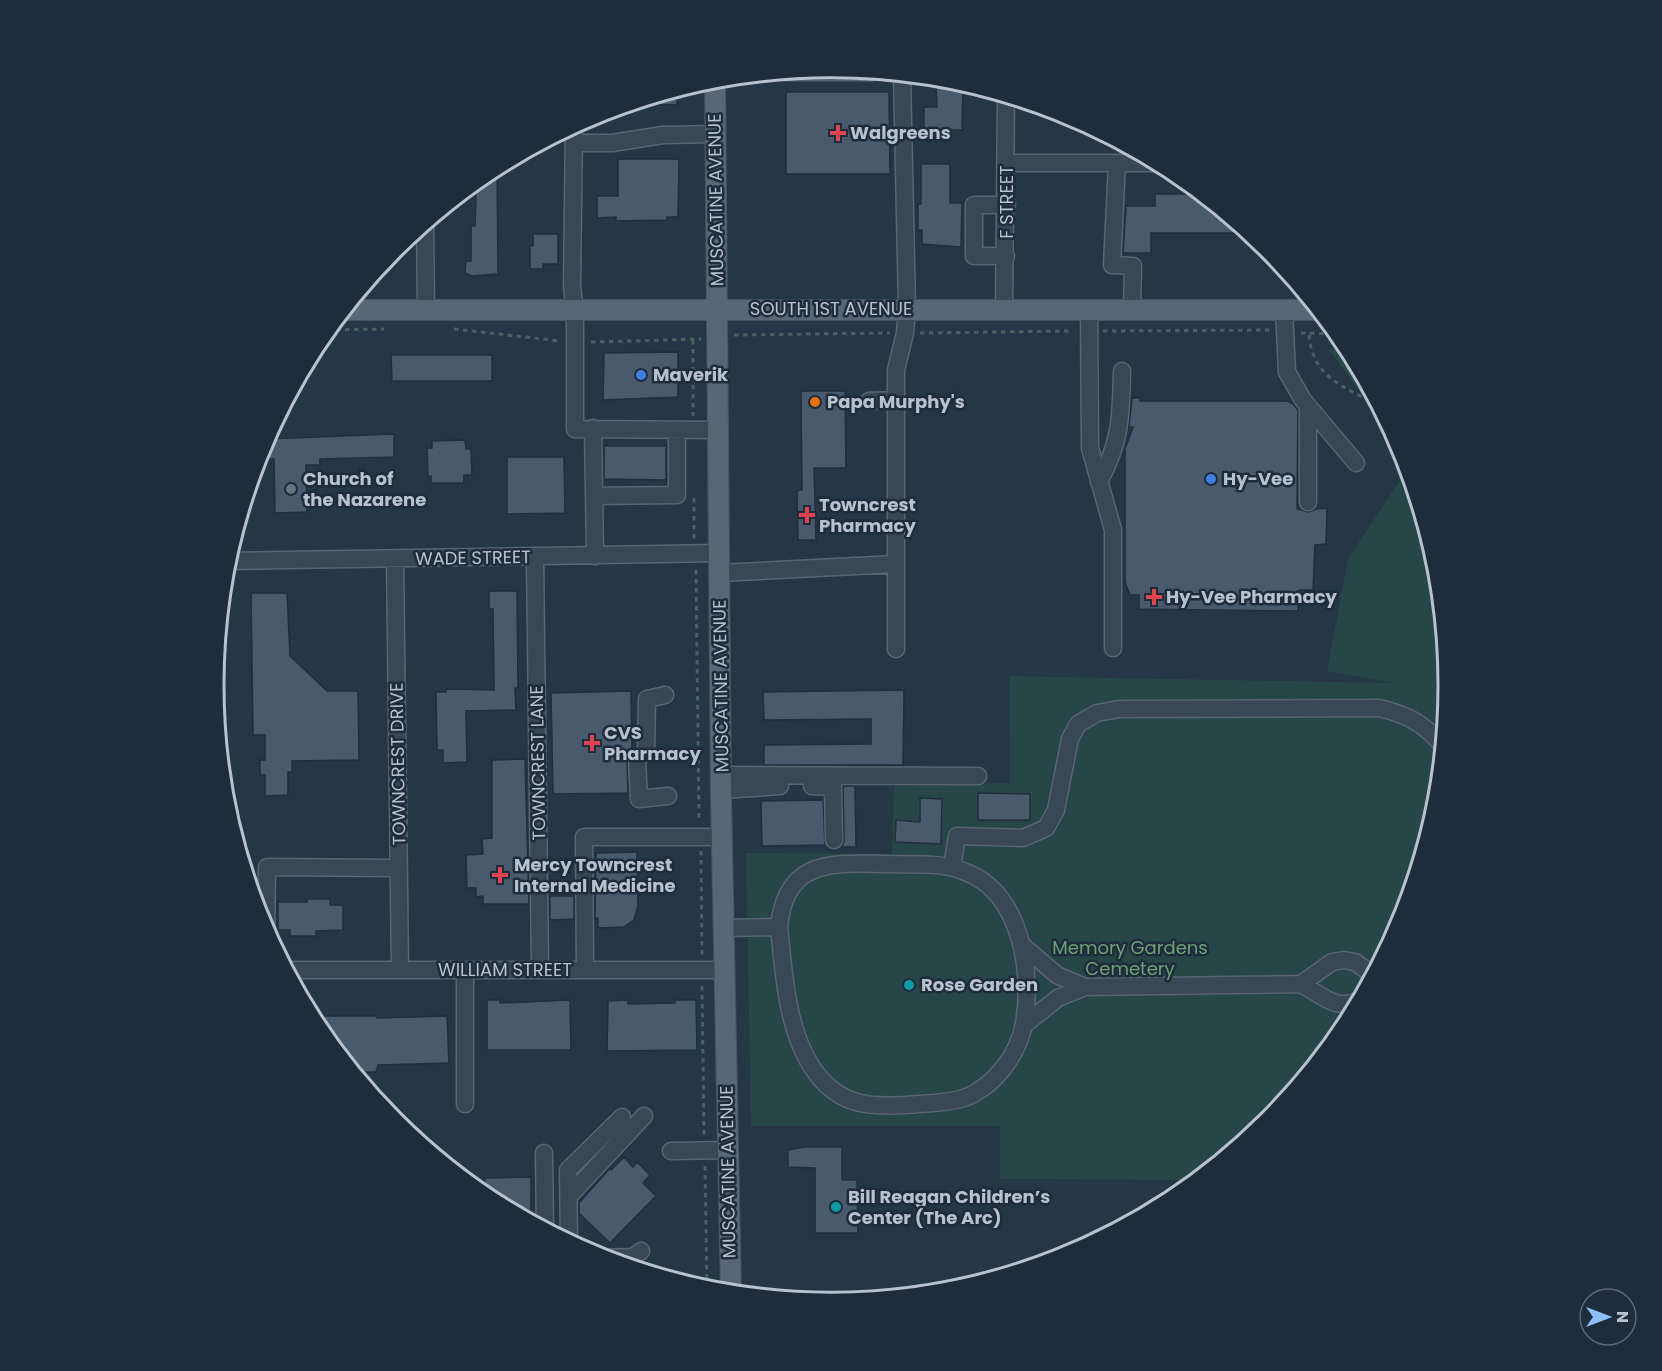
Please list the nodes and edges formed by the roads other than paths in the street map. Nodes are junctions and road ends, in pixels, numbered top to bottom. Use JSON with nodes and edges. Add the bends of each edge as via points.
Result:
{"nodes":[{"id":1,"x":902,"y":82,"type":"edge"},
{"id":2,"x":715,"y":89,"type":"edge"},
{"id":3,"x":1006,"y":104,"type":"edge"},
{"id":4,"x":715,"y":134,"type":"junction"},
{"id":5,"x":574,"y":135,"type":"edge"},
{"id":6,"x":574,"y":143,"type":"junction"},
{"id":7,"x":1007,"y":163,"type":"junction"},
{"id":8,"x":1118,"y":163,"type":"junction"},
{"id":9,"x":1141,"y":163,"type":"edge"},
{"id":10,"x":1007,"y":205,"type":"junction"},
{"id":11,"x":425,"y":234,"type":"edge"},
{"id":12,"x":1006,"y":256,"type":"junction"},
{"id":13,"x":717,"y":309,"type":"junction"},
{"id":14,"x":907,"y":309,"type":"junction"},
{"id":15,"x":1005,"y":309,"type":"junction"},
{"id":16,"x":1089,"y":309,"type":"junction"},
{"id":17,"x":1132,"y":309,"type":"junction"},
{"id":18,"x":354,"y":310,"type":"edge"},
{"id":19,"x":575,"y":310,"type":"junction"},
{"id":20,"x":1284,"y":310,"type":"junction"},
{"id":21,"x":1308,"y":310,"type":"edge"},
{"id":22,"x":426,"y":311,"type":"junction"},
{"id":23,"x":1122,"y":371,"type":"dead end"},
{"id":24,"x":896,"y":400,"type":"junction"},
{"id":25,"x":869,"y":401,"type":"dead end"},
{"id":26,"x":1308,"y":406,"type":"junction"},
{"id":27,"x":593,"y":428,"type":"junction"},
{"id":28,"x":685,"y":430,"type":"junction"},
{"id":29,"x":718,"y":430,"type":"junction"},
{"id":30,"x":1356,"y":463,"type":"dead end"},
{"id":31,"x":1099,"y":482,"type":"junction"},
{"id":32,"x":594,"y":496,"type":"junction"},
{"id":33,"x":1308,"y":502,"type":"dead end"},
{"id":34,"x":595,"y":555,"type":"junction"},
{"id":35,"x":535,"y":556,"type":"junction"},
{"id":36,"x":395,"y":559,"type":"junction"},
{"id":37,"x":236,"y":561,"type":"edge"},
{"id":38,"x":719,"y":563,"type":"junction"},
{"id":39,"x":896,"y":564,"type":"junction"},
{"id":40,"x":1113,"y":648,"type":"dead end"},
{"id":41,"x":896,"y":649,"type":"dead end"},
{"id":42,"x":665,"y":695,"type":"dead end"},
{"id":43,"x":1436,"y":737,"type":"edge"},
{"id":44,"x":978,"y":777,"type":"dead end"},
{"id":45,"x":722,"y":783,"type":"junction"},
{"id":46,"x":669,"y":796,"type":"dead end"},
{"id":47,"x":723,"y":837,"type":"junction"},
{"id":48,"x":834,"y":840,"type":"dead end"},
{"id":49,"x":951,"y":867,"type":"junction"},
{"id":50,"x":399,"y":868,"type":"junction"},
{"id":51,"x":266,"y":908,"type":"edge"},
{"id":52,"x":779,"y":927,"type":"junction"},
{"id":53,"x":724,"y":928,"type":"junction"},
{"id":54,"x":1023,"y":946,"type":"junction"},
{"id":55,"x":295,"y":970,"type":"edge"},
{"id":56,"x":400,"y":970,"type":"junction"},
{"id":57,"x":465,"y":970,"type":"junction"},
{"id":58,"x":540,"y":970,"type":"junction"},
{"id":59,"x":585,"y":970,"type":"junction"},
{"id":60,"x":725,"y":970,"type":"junction"},
{"id":61,"x":1367,"y":971,"type":"edge"},
{"id":62,"x":1301,"y":984,"type":"junction"},
{"id":63,"x":1085,"y":987,"type":"junction"},
{"id":64,"x":1347,"y":1005,"type":"edge"},
{"id":65,"x":1024,"y":1025,"type":"junction"},
{"id":66,"x":465,"y":1104,"type":"dead end"},
{"id":67,"x":644,"y":1116,"type":"dead end"},
{"id":68,"x":622,"y":1117,"type":"dead end"},
{"id":69,"x":727,"y":1150,"type":"junction"},
{"id":70,"x":671,"y":1151,"type":"dead end"},
{"id":71,"x":544,"y":1153,"type":"dead end"},
{"id":72,"x":569,"y":1196,"type":"junction"},
{"id":73,"x":545,"y":1221,"type":"edge"},
{"id":74,"x":569,"y":1233,"type":"edge"},
{"id":75,"x":641,"y":1251,"type":"dead end"},
{"id":76,"x":626,"y":1257,"type":"edge"},
{"id":77,"x":731,"y":1284,"type":"edge"}],
"edges":[{"from":1,"to":14,"type":"street"},
{"from":2,"to":4,"type":"main road","name":"MUSCATINE AVENUE"},
{"from":3,"to":7,"type":"street","name":"F STREET"},
{"from":4,"to":6,"type":"street"},
{"from":4,"to":13,"type":"main road","name":"MUSCATINE AVENUE"},
{"from":5,"to":6,"type":"street"},
{"from":6,"to":19,"type":"street"},
{"from":7,"to":8,"type":"street"},
{"from":7,"to":10,"type":"street","name":"F STREET"},
{"from":8,"to":9,"type":"street"},
{"from":8,"to":17,"type":"street","via":[[1112,265],[1133,266]]},
{"from":10,"to":12,"type":"street","name":"F STREET"},
{"from":10,"to":12,"type":"street","via":[[974,205],[974,256]]},
{"from":11,"to":22,"type":"street"},
{"from":12,"to":15,"type":"street","name":"F STREET"},
{"from":13,"to":14,"type":"main road","name":"SOUTH 1ST AVENUE"},
{"from":13,"to":19,"type":"main road","name":"SOUTH 1ST AVENUE"},
{"from":13,"to":29,"type":"main road","name":"MUSCATINE AVENUE"},
{"from":14,"to":15,"type":"main road","name":"SOUTH 1ST AVENUE"},
{"from":14,"to":24,"type":"street","via":[[896,370]]},
{"from":15,"to":16,"type":"main road","name":"SOUTH 1ST AVENUE"},
{"from":16,"to":17,"type":"main road","name":"SOUTH 1ST AVENUE"},
{"from":16,"to":31,"type":"street","via":[[1090,448]]},
{"from":17,"to":20,"type":"main road","name":"SOUTH 1ST AVENUE"},
{"from":18,"to":22,"type":"main road","name":"SOUTH 1ST AVENUE"},
{"from":19,"to":22,"type":"main road","name":"SOUTH 1ST AVENUE"},
{"from":19,"to":27,"type":"street","via":[[575,429]]},
{"from":20,"to":21,"type":"main road","name":"SOUTH 1ST AVENUE"},
{"from":20,"to":26,"type":"street","via":[[1287,372]]},
{"from":23,"to":31,"type":"street","via":[[1119,434]]},
{"from":24,"to":25,"type":"street"},
{"from":24,"to":39,"type":"street"},
{"from":26,"to":30,"type":"street"},
{"from":26,"to":33,"type":"street"},
{"from":27,"to":28,"type":"street"},
{"from":27,"to":32,"type":"street"},
{"from":28,"to":29,"type":"street"},
{"from":28,"to":32,"type":"street","via":[[677,495]]},
{"from":29,"to":38,"type":"main road","name":"MUSCATINE AVENUE"},
{"from":31,"to":40,"type":"street","via":[[1113,530]]},
{"from":32,"to":34,"type":"street"},
{"from":34,"to":35,"type":"street","name":"WADE STREET"},
{"from":34,"to":38,"type":"street","name":"WADE STREET","via":[[696,554]]},
{"from":35,"to":36,"type":"street","name":"WADE STREET"},
{"from":35,"to":58,"type":"street","name":"TOWNCREST LANE"},
{"from":36,"to":37,"type":"street","name":"WADE STREET"},
{"from":36,"to":50,"type":"street","name":"TOWNCREST DRIVE"},
{"from":38,"to":39,"type":"street","name":"WADE STREET"},
{"from":38,"to":45,"type":"main road","name":"MUSCATINE AVENUE"},
{"from":39,"to":41,"type":"street"},
{"from":42,"to":46,"type":"street","via":[[647,699],[646,752],[637,759],[639,799]]},
{"from":43,"to":49,"type":"street","via":[[1403,713],[1379,708],[1119,709],[1097,713],[1078,724],[1070,739],[1056,810],[1046,828],[1023,837],[957,837]]},
{"from":44,"to":45,"type":"street"},
{"from":45,"to":47,"type":"main road","name":"MUSCATINE AVENUE"},
{"from":45,"to":48,"type":"street","via":[[750,789],[832,787]]},
{"from":47,"to":53,"type":"main road","name":"MUSCATINE AVENUE"},
{"from":47,"to":59,"type":"street","via":[[584,837]]},
{"from":49,"to":52,"type":"street","via":[[868,864],[810,871],[793,883],[782,907]]},
{"from":49,"to":54,"type":"street","via":[[979,880],[1003,903],[1018,927]]},
{"from":50,"to":51,"type":"street","via":[[267,867]]},
{"from":50,"to":56,"type":"street","name":"TOWNCREST DRIVE"},
{"from":52,"to":53,"type":"street"},
{"from":52,"to":65,"type":"street","via":[[790,1005],[805,1055],[837,1095],[857,1104],[872,1107],[946,1102],[970,1095],[994,1078],[1009,1059]]},
{"from":53,"to":60,"type":"main road","name":"MUSCATINE AVENUE"},
{"from":54,"to":63,"type":"street","via":[[1057,975]]},
{"from":54,"to":65,"type":"street"},
{"from":55,"to":56,"type":"street","name":"WILLIAM STREET"},
{"from":56,"to":57,"type":"street","name":"WILLIAM STREET"},
{"from":57,"to":58,"type":"street","name":"WILLIAM STREET"},
{"from":57,"to":66,"type":"street"},
{"from":58,"to":59,"type":"street","name":"WILLIAM STREET"},
{"from":59,"to":60,"type":"street","name":"WILLIAM STREET"},
{"from":60,"to":69,"type":"main road","name":"MUSCATINE AVENUE"},
{"from":61,"to":62,"type":"street","via":[[1354,962],[1332,962]]},
{"from":62,"to":63,"type":"street"},
{"from":62,"to":64,"type":"street","via":[[1334,1004]]},
{"from":63,"to":65,"type":"street","via":[[1058,998]]},
{"from":67,"to":72,"type":"street"},
{"from":68,"to":72,"type":"street","via":[[568,1170]]},
{"from":69,"to":70,"type":"street"},
{"from":69,"to":77,"type":"main road","name":"MUSCATINE AVENUE"},
{"from":71,"to":73,"type":"street"},
{"from":72,"to":74,"type":"street"},
{"from":75,"to":76,"type":"street"}]}
